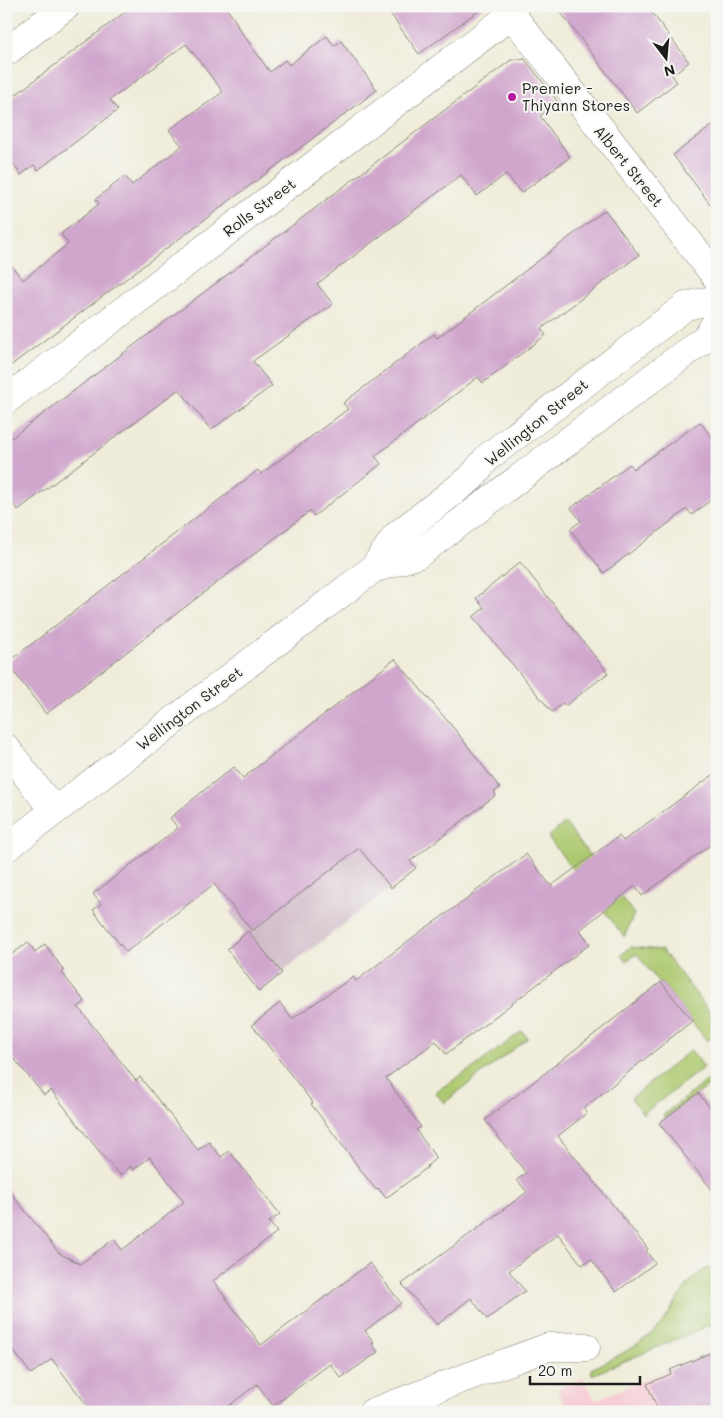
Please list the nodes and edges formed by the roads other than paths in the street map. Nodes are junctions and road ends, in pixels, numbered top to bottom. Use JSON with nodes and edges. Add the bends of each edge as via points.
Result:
{"nodes":[{"id":1,"x":66,"y":6,"type":"edge"},
{"id":2,"x":508,"y":11,"type":"edge"},
{"id":3,"x":6,"y":52,"type":"edge"},
{"id":4,"x":717,"y":278,"type":"edge"},
{"id":5,"x":717,"y":299,"type":"edge"},
{"id":6,"x":717,"y":320,"type":"edge"},
{"id":7,"x":6,"y":400,"type":"edge"},
{"id":8,"x":373,"y":568,"type":"junction"},
{"id":9,"x":6,"y":748,"type":"edge"},
{"id":10,"x":54,"y":811,"type":"junction"},
{"id":11,"x":6,"y":848,"type":"edge"},
{"id":12,"x":586,"y":1347,"type":"dead end"},
{"id":13,"x":429,"y":1402,"type":"edge"},
{"id":14,"x":373,"y":1412,"type":"edge"}],
"edges":[{"from":1,"to":3,"type":"street"},
{"from":2,"to":4,"type":"street","name":"Albert Street"},
{"from":2,"to":7,"type":"street","name":"Rolls Street"},
{"from":5,"to":8,"type":"street","name":"Wellington Street","via":[[686,306],[488,457],[471,478],[396,536]]},
{"from":6,"to":8,"type":"street","name":"Wellington Street","via":[[708,336],[417,555]]},
{"from":8,"to":10,"type":"street","name":"Wellington Street"},
{"from":9,"to":10,"type":"street"},
{"from":10,"to":11,"type":"street","name":"Wellington Street"},
{"from":12,"to":13,"type":"street","via":[[548,1347]]},
{"from":13,"to":14,"type":"street"}]}
